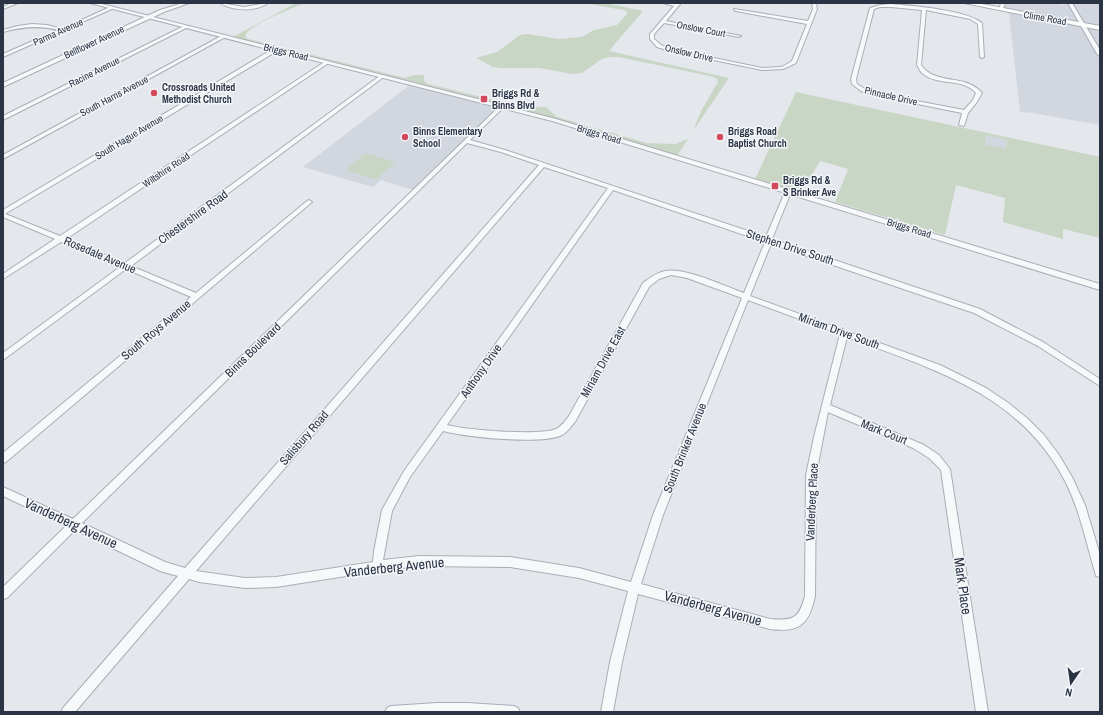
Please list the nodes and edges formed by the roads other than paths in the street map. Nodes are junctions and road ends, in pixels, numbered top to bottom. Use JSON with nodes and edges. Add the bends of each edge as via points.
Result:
{"nodes":[{"id":1,"x":16,"y":3,"type":"edge"},
{"id":2,"x":92,"y":3,"type":"edge"},
{"id":3,"x":187,"y":3,"type":"edge"},
{"id":4,"x":222,"y":3,"type":"edge"},
{"id":5,"x":266,"y":3,"type":"edge"},
{"id":6,"x":665,"y":3,"type":"edge"},
{"id":7,"x":814,"y":3,"type":"edge"},
{"id":8,"x":899,"y":3,"type":"edge"},
{"id":9,"x":967,"y":3,"type":"edge"},
{"id":10,"x":1070,"y":3,"type":"edge"},
{"id":11,"x":678,"y":4,"type":"edge"},
{"id":12,"x":1002,"y":6,"type":"edge"},
{"id":13,"x":3,"y":8,"type":"edge"},
{"id":14,"x":112,"y":8,"type":"junction"},
{"id":15,"x":924,"y":8,"type":"junction"},
{"id":16,"x":736,"y":10,"type":"dead end"},
{"id":17,"x":148,"y":17,"type":"junction"},
{"id":18,"x":663,"y":22,"type":"junction"},
{"id":19,"x":809,"y":23,"type":"junction"},
{"id":20,"x":1081,"y":24,"type":"junction"},
{"id":21,"x":186,"y":26,"type":"junction"},
{"id":22,"x":1100,"y":28,"type":"edge"},
{"id":23,"x":62,"y":30,"type":"junction"},
{"id":24,"x":3,"y":31,"type":"edge"},
{"id":25,"x":225,"y":36,"type":"junction"},
{"id":26,"x":739,"y":36,"type":"dead end"},
{"id":27,"x":276,"y":49,"type":"junction"},
{"id":28,"x":1100,"y":54,"type":"edge"},
{"id":29,"x":3,"y":56,"type":"edge"},
{"id":30,"x":982,"y":57,"type":"dead end"},
{"id":31,"x":328,"y":62,"type":"junction"},
{"id":32,"x":383,"y":76,"type":"junction"},
{"id":33,"x":3,"y":85,"type":"edge"},
{"id":34,"x":502,"y":106,"type":"junction"},
{"id":35,"x":964,"y":112,"type":"junction"},
{"id":36,"x":3,"y":118,"type":"edge"},
{"id":37,"x":962,"y":126,"type":"dead end"},
{"id":38,"x":466,"y":141,"type":"junction"},
{"id":39,"x":3,"y":156,"type":"edge"},
{"id":40,"x":542,"y":165,"type":"junction"},
{"id":41,"x":611,"y":188,"type":"junction"},
{"id":42,"x":788,"y":192,"type":"junction"},
{"id":43,"x":308,"y":202,"type":"dead end"},
{"id":44,"x":3,"y":214,"type":"edge"},
{"id":45,"x":61,"y":239,"type":"junction"},
{"id":46,"x":769,"y":240,"type":"junction"},
{"id":47,"x":126,"y":266,"type":"junction"},
{"id":48,"x":655,"y":277,"type":"joint"},
{"id":49,"x":3,"y":278,"type":"edge"},
{"id":50,"x":1100,"y":287,"type":"edge"},
{"id":51,"x":196,"y":296,"type":"junction"},
{"id":52,"x":746,"y":296,"type":"junction"},
{"id":53,"x":844,"y":333,"type":"junction"},
{"id":54,"x":3,"y":358,"type":"edge"},
{"id":55,"x":1100,"y":384,"type":"edge"},
{"id":56,"x":825,"y":407,"type":"junction"},
{"id":57,"x":442,"y":427,"type":"junction"},
{"id":58,"x":3,"y":459,"type":"edge"},
{"id":59,"x":940,"y":462,"type":"joint"},
{"id":60,"x":3,"y":491,"type":"edge"},
{"id":61,"x":74,"y":524,"type":"junction"},
{"id":62,"x":378,"y":566,"type":"junction"},
{"id":63,"x":1100,"y":572,"type":"edge"},
{"id":64,"x":187,"y":574,"type":"junction"},
{"id":65,"x":634,"y":588,"type":"junction"},
{"id":66,"x":3,"y":594,"type":"edge"},
{"id":67,"x":797,"y":622,"type":"joint"},
{"id":68,"x":67,"y":712,"type":"edge"},
{"id":69,"x":391,"y":712,"type":"edge"},
{"id":70,"x":514,"y":712,"type":"edge"},
{"id":71,"x":607,"y":712,"type":"edge"},
{"id":72,"x":982,"y":712,"type":"edge"}],
"edges":[{"from":1,"to":13,"type":"street"},
{"from":2,"to":14,"type":"street","name":"Briggs Road"},
{"from":3,"to":17,"type":"street","name":"Bellflower Avenue"},
{"from":4,"to":5,"type":"street","via":[[242,8]]},
{"from":6,"to":11,"type":"street"},
{"from":7,"to":19,"type":"street","via":[[815,9]]},
{"from":8,"to":15,"type":"street"},
{"from":8,"to":35,"type":"street","name":"Pinnacle Drive","via":[[881,4],[872,8],[853,82],[874,93]]},
{"from":9,"to":12,"type":"main road","name":"Clime Road"},
{"from":10,"to":20,"type":"street"},
{"from":11,"to":18,"type":"street","name":"Onslow Drive"},
{"from":12,"to":20,"type":"main road","name":"Clime Road"},
{"from":14,"to":17,"type":"street","name":"Briggs Road"},
{"from":14,"to":23,"type":"street","name":"Parma Avenue"},
{"from":15,"to":30,"type":"street","via":[[971,18],[980,23]]},
{"from":15,"to":35,"type":"street","via":[[919,65],[923,72],[966,84],[977,90],[978,97]]},
{"from":16,"to":19,"type":"street"},
{"from":17,"to":21,"type":"street","name":"Briggs Road"},
{"from":17,"to":33,"type":"street","name":"Bellflower Avenue"},
{"from":18,"to":19,"type":"street","name":"Onslow Drive","via":[[652,36],[654,42],[663,48],[774,70],[794,62]]},
{"from":18,"to":26,"type":"street","name":"Onslow Court"},
{"from":20,"to":22,"type":"main road","name":"Clime Road"},
{"from":20,"to":28,"type":"street"},
{"from":21,"to":25,"type":"street","name":"Briggs Road"},
{"from":21,"to":36,"type":"street","name":"Racine Avenue"},
{"from":23,"to":24,"type":"street","via":[[36,25]]},
{"from":23,"to":29,"type":"street","name":"Parma Avenue"},
{"from":25,"to":27,"type":"street","name":"Briggs Road"},
{"from":25,"to":39,"type":"street","name":"South Harris Avenue"},
{"from":27,"to":31,"type":"street","name":"Briggs Road"},
{"from":27,"to":44,"type":"street","name":"South Hague Avenue"},
{"from":31,"to":32,"type":"street","name":"Briggs Road"},
{"from":31,"to":45,"type":"street","name":"Wiltshire Road"},
{"from":32,"to":34,"type":"street","name":"Briggs Road"},
{"from":32,"to":47,"type":"street","name":"Chestershire Road"},
{"from":34,"to":38,"type":"street","name":"Binns Boulevard"},
{"from":34,"to":42,"type":"street","name":"Briggs Road"},
{"from":35,"to":37,"type":"street"},
{"from":38,"to":40,"type":"street","name":"Stephen Drive South"},
{"from":38,"to":61,"type":"street","name":"Binns Boulevard"},
{"from":40,"to":41,"type":"street","name":"Stephen Drive South"},
{"from":40,"to":64,"type":"street","name":"Salisbury Road"},
{"from":41,"to":46,"type":"street","name":"Stephen Drive South"},
{"from":41,"to":57,"type":"street","name":"Anthony Drive"},
{"from":42,"to":46,"type":"street","name":"South Brinker Avenue"},
{"from":42,"to":50,"type":"street","name":"Briggs Road"},
{"from":43,"to":51,"type":"street","name":"South Roys Avenue"},
{"from":44,"to":45,"type":"street","name":"Rosedale Avenue"},
{"from":45,"to":47,"type":"street","name":"Rosedale Avenue"},
{"from":45,"to":49,"type":"street","name":"Wiltshire Road"},
{"from":46,"to":52,"type":"street","name":"South Brinker Avenue"},
{"from":46,"to":55,"type":"street","name":"Stephen Drive South","via":[[977,311],[1023,332],[1076,365]]},
{"from":47,"to":51,"type":"street","name":"Rosedale Avenue"},
{"from":47,"to":54,"type":"street","name":"Chestershire Road"},
{"from":48,"to":52,"type":"street","name":"Miriam Drive South","via":[[666,273],[689,276]]},
{"from":48,"to":57,"type":"street","name":"Miriam Drive East","via":[[646,285],[566,427],[558,432],[542,435],[466,432]]},
{"from":51,"to":58,"type":"street","name":"South Roys Avenue"},
{"from":52,"to":53,"type":"street","name":"Miriam Drive South"},
{"from":52,"to":65,"type":"street","name":"South Brinker Avenue","via":[[658,515]]},
{"from":53,"to":56,"type":"street","name":"Vanderberg Place"},
{"from":53,"to":63,"type":"street","name":"Miriam Drive South","via":[[965,379],[1014,411],[1036,432],[1063,468],[1080,506]]},
{"from":56,"to":59,"type":"street","name":"Mark Court","via":[[916,445]]},
{"from":56,"to":67,"type":"street","name":"Vanderberg Place","via":[[811,474],[810,596],[807,611]]},
{"from":57,"to":62,"type":"street","name":"Anthony Drive","via":[[407,474],[387,510]]},
{"from":59,"to":72,"type":"street","name":"Mark Place","via":[[947,477]]},
{"from":60,"to":61,"type":"street","name":"Vanderberg Avenue"},
{"from":61,"to":64,"type":"street","name":"Vanderberg Avenue","via":[[164,567]]},
{"from":61,"to":66,"type":"street","name":"Binns Boulevard"},
{"from":62,"to":64,"type":"street","name":"Vanderberg Avenue","via":[[276,582],[245,583]]},
{"from":62,"to":65,"type":"street","name":"Vanderberg Avenue","via":[[444,561],[510,562],[579,573]]},
{"from":64,"to":68,"type":"street","name":"Salisbury Road"},
{"from":65,"to":67,"type":"street","name":"Vanderberg Avenue","via":[[770,624],[785,626]]},
{"from":65,"to":71,"type":"street","name":"South Brinker Avenue"},
{"from":69,"to":70,"type":"street","via":[[471,708]]}]}
